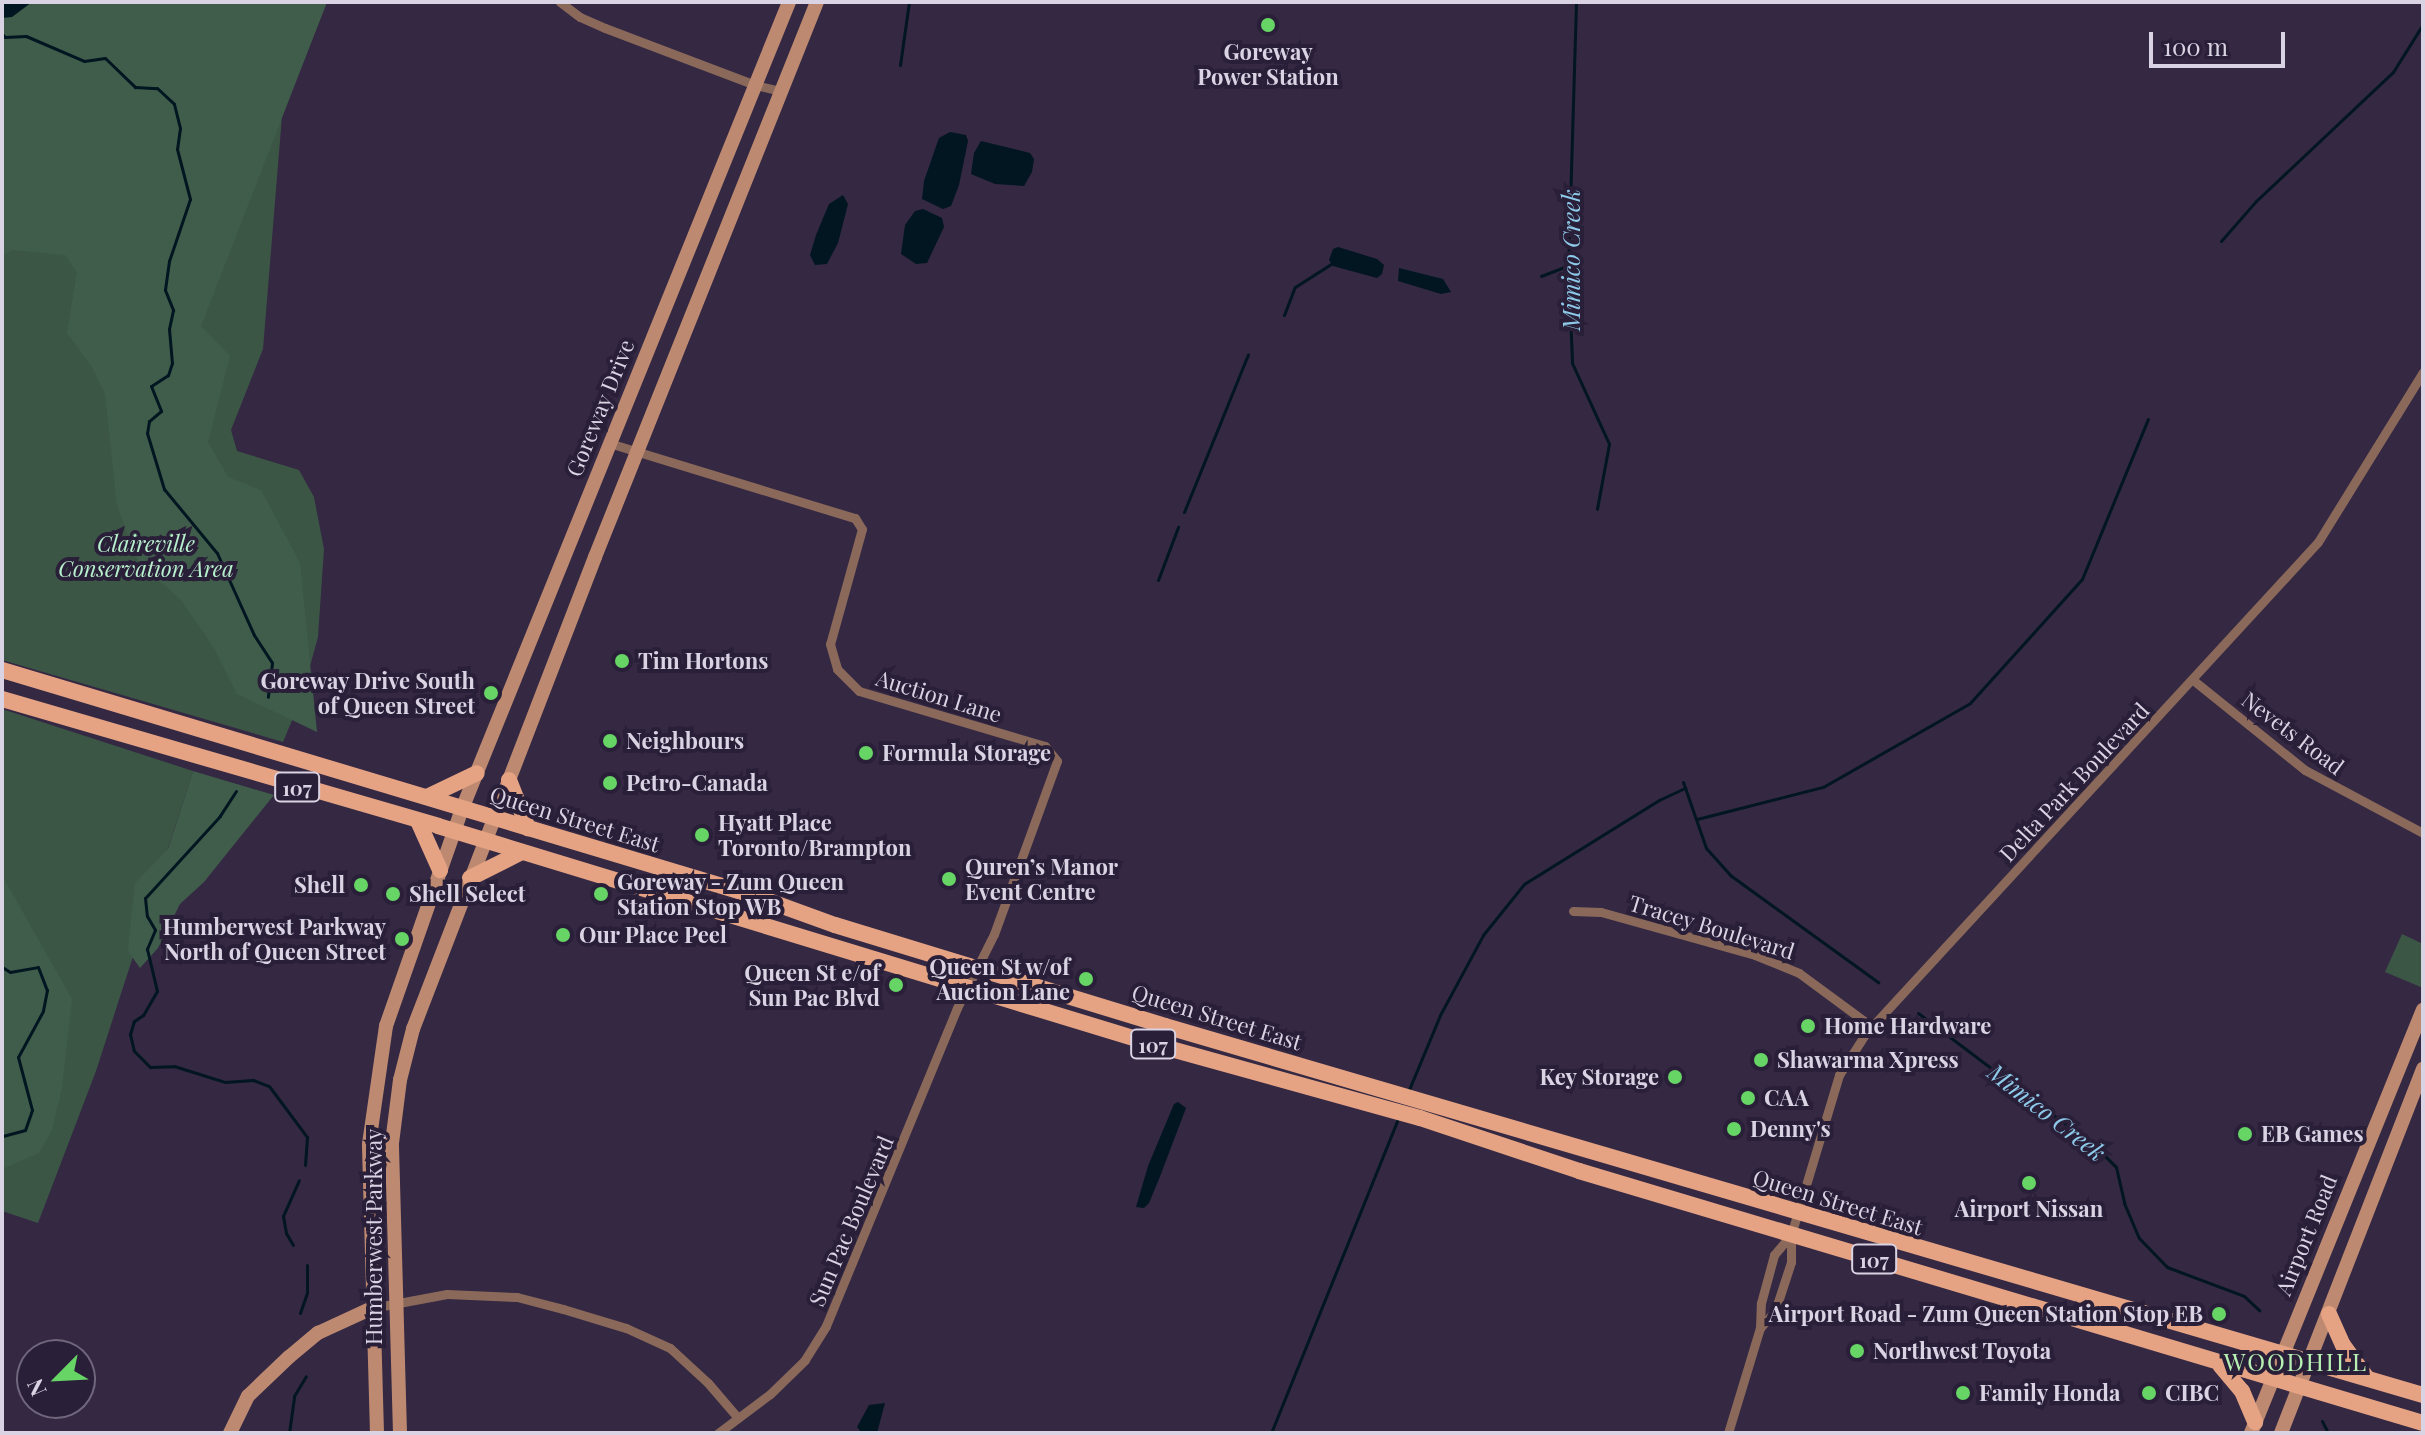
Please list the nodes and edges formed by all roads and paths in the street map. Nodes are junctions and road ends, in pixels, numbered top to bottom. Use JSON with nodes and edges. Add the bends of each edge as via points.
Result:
{"nodes":[{"id":1,"x":560,"y":2,"type":"edge"},
{"id":2,"x":789,"y":2,"type":"edge"},
{"id":3,"x":817,"y":2,"type":"edge"},
{"id":4,"x":755,"y":85,"type":"junction"},
{"id":5,"x":782,"y":91,"type":"junction"},
{"id":6,"x":2423,"y":372,"type":"edge"},
{"id":7,"x":609,"y":443,"type":"junction"},
{"id":8,"x":636,"y":453,"type":"junction"},
{"id":9,"x":2,"y":670,"type":"edge"},
{"id":10,"x":2193,"y":680,"type":"junction"},
{"id":11,"x":2,"y":699,"type":"edge"},
{"id":12,"x":477,"y":773,"type":"junction"},
{"id":13,"x":509,"y":780,"type":"junction"},
{"id":14,"x":427,"y":797,"type":"junction"},
{"id":15,"x":462,"y":809,"type":"junction"},
{"id":16,"x":494,"y":817,"type":"junction"},
{"id":17,"x":418,"y":821,"type":"junction"},
{"id":18,"x":528,"y":828,"type":"junction"},
{"id":19,"x":2422,"y":831,"type":"edge"},
{"id":20,"x":454,"y":832,"type":"junction"},
{"id":21,"x":485,"y":841,"type":"junction"},
{"id":22,"x":520,"y":853,"type":"junction"},
{"id":23,"x":440,"y":870,"type":"junction"},
{"id":24,"x":470,"y":878,"type":"junction"},
{"id":25,"x":1573,"y":911,"type":"dead end"},
{"id":26,"x":977,"y":967,"type":"junction"},
{"id":27,"x":967,"y":988,"type":"junction"},
{"id":28,"x":2423,"y":1010,"type":"edge"},
{"id":29,"x":1871,"y":1026,"type":"junction"},
{"id":30,"x":2423,"y":1069,"type":"edge"},
{"id":31,"x":1344,"y":1086,"type":"junction"},
{"id":32,"x":1798,"y":1213,"type":"junction"},
{"id":33,"x":1791,"y":1235,"type":"junction"},
{"id":34,"x":1986,"y":1268,"type":"junction"},
{"id":35,"x":1936,"y":1278,"type":"junction"},
{"id":36,"x":395,"y":1301,"type":"junction"},
{"id":37,"x":372,"y":1308,"type":"junction"},
{"id":38,"x":2329,"y":1314,"type":"junction"},
{"id":39,"x":1760,"y":1328,"type":"junction"},
{"id":40,"x":2283,"y":1354,"type":"junction"},
{"id":41,"x":2310,"y":1362,"type":"junction"},
{"id":42,"x":2219,"y":1363,"type":"junction"},
{"id":43,"x":2367,"y":1378,"type":"junction"},
{"id":44,"x":2273,"y":1379,"type":"junction"},
{"id":45,"x":2300,"y":1387,"type":"junction"},
{"id":46,"x":2423,"y":1395,"type":"edge"},
{"id":47,"x":738,"y":1418,"type":"junction"},
{"id":48,"x":2423,"y":1423,"type":"edge"},
{"id":49,"x":2253,"y":1427,"type":"edge"},
{"id":50,"x":230,"y":1433,"type":"edge"},
{"id":51,"x":377,"y":1433,"type":"edge"},
{"id":52,"x":400,"y":1433,"type":"edge"},
{"id":53,"x":718,"y":1433,"type":"edge"},
{"id":54,"x":1728,"y":1433,"type":"edge"},
{"id":55,"x":2281,"y":1433,"type":"edge"}],
"edges":[{"from":1,"to":4,"type":"street","via":[[605,28]]},
{"from":2,"to":4,"type":"main road","name":"Goreway Drive"},
{"from":3,"to":5,"type":"main road"},
{"from":4,"to":5,"type":"street"},
{"from":4,"to":7,"type":"main road","name":"Goreway Drive"},
{"from":5,"to":8,"type":"main road"},
{"from":6,"to":10,"type":"street","name":"Delta Park Boulevard","via":[[2318,542]]},
{"from":7,"to":8,"type":"street","name":"Auction Lane"},
{"from":7,"to":12,"type":"main road","name":"Goreway Drive"},
{"from":8,"to":13,"type":"main road"},
{"from":8,"to":26,"type":"street","name":"Auction Lane","via":[[855,518],[862,529],[830,644],[837,669],[859,691],[1053,752],[1056,773]]},
{"from":9,"to":14,"type":"main road","name":"Queen Street East","number":"107"},
{"from":10,"to":19,"type":"street","name":"Nevets Road","via":[[2305,770]]},
{"from":10,"to":29,"type":"street","name":"Delta Park Boulevard"},
{"from":11,"to":17,"type":"main road","name":"Queen Street East","number":"107"},
{"from":12,"to":14,"type":"main road"},
{"from":12,"to":15,"type":"main road","name":"Goreway Drive"},
{"from":13,"to":16,"type":"main road"},
{"from":13,"to":18,"type":"main road"},
{"from":14,"to":15,"type":"main road","name":"Queen Street East","number":"107"},
{"from":15,"to":16,"type":"main road","name":"Queen Street East","number":"107"},
{"from":15,"to":20,"type":"main road","name":"Goreway Drive"},
{"from":16,"to":18,"type":"main road","name":"Queen Street East","number":"107"},
{"from":16,"to":21,"type":"main road","name":"Humberwest Parkway"},
{"from":17,"to":20,"type":"main road","name":"Queen Street East","number":"107"},
{"from":17,"to":23,"type":"main road"},
{"from":18,"to":26,"type":"main road","name":"Queen Street East","number":"107"},
{"from":20,"to":21,"type":"main road","name":"Queen Street East","number":"107"},
{"from":20,"to":23,"type":"main road","name":"Humberwest Parkway"},
{"from":21,"to":22,"type":"main road","name":"Queen Street East","number":"107"},
{"from":21,"to":24,"type":"main road","name":"Humberwest Parkway"},
{"from":22,"to":24,"type":"main road"},
{"from":22,"to":27,"type":"main road","name":"Queen Street East","number":"107"},
{"from":23,"to":37,"type":"main road","name":"Humberwest Parkway","via":[[378,1062],[369,1144]]},
{"from":24,"to":36,"type":"main road","name":"Humberwest Parkway","via":[[413,1029],[400,1080],[392,1143]]},
{"from":25,"to":29,"type":"street","name":"Tracey Boulevard","via":[[1601,912],[1755,955],[1799,973]]},
{"from":26,"to":27,"type":"street","name":"Auction Lane"},
{"from":26,"to":31,"type":"main road","name":"Queen Street East","number":"107"},
{"from":27,"to":31,"type":"main road","name":"Queen Street East","number":"107"},
{"from":27,"to":47,"type":"street","name":"Sun Pac Boulevard","via":[[826,1326],[805,1360]]},
{"from":28,"to":40,"type":"main road","name":"Airport Road"},
{"from":29,"to":32,"type":"street","name":"Delta Park Boulevard","via":[[1839,1075]]},
{"from":30,"to":38,"type":"main road"},
{"from":31,"to":32,"type":"main road","name":"Queen Street East","number":"107","via":[[1427,1102]]},
{"from":31,"to":33,"type":"main road","name":"Queen Street East","number":"107","via":[[1420,1118]]},
{"from":32,"to":33,"type":"street","name":"Delta Park Boulevard"},
{"from":32,"to":34,"type":"main road","name":"Queen Street East","number":"107"},
{"from":33,"to":35,"type":"main road","name":"Queen Street East","number":"107"},
{"from":33,"to":39,"type":"street","via":[[1774,1255]]},
{"from":33,"to":39,"type":"street","via":[[1791,1262],[1775,1311]]},
{"from":34,"to":35,"type":"main road","via":[[1977,1273],[1948,1266]]},
{"from":34,"to":40,"type":"main road","name":"Queen Street East","number":"107"},
{"from":35,"to":42,"type":"main road","name":"Queen Street East","number":"107"},
{"from":36,"to":37,"type":"street"},
{"from":36,"to":47,"type":"street","via":[[447,1294],[517,1297],[626,1328],[670,1348]]},
{"from":36,"to":52,"type":"main road","name":"Humberwest Parkway"},
{"from":37,"to":50,"type":"main road","via":[[318,1333],[289,1357],[248,1396]]},
{"from":37,"to":51,"type":"main road","name":"Humberwest Parkway"},
{"from":38,"to":41,"type":"main road"},
{"from":38,"to":43,"type":"main road"},
{"from":39,"to":54,"type":"street"},
{"from":40,"to":41,"type":"main road","name":"Queen Street East","number":"107"},
{"from":40,"to":44,"type":"main road","name":"Airport Road"},
{"from":41,"to":43,"type":"main road","name":"Queen Street East","number":"107"},
{"from":41,"to":45,"type":"main road"},
{"from":42,"to":44,"type":"main road","name":"Queen Street East","number":"107"},
{"from":42,"to":49,"type":"main road","via":[[2242,1391]]},
{"from":43,"to":46,"type":"main road","name":"Queen Street East","number":"107"},
{"from":44,"to":45,"type":"main road","name":"Queen Street East","number":"107"},
{"from":44,"to":49,"type":"main road","name":"Airport Road"},
{"from":45,"to":48,"type":"main road","name":"Queen Street East","number":"107"},
{"from":45,"to":55,"type":"main road"},
{"from":47,"to":53,"type":"street","name":"Sun Pac Boulevard"}]}
